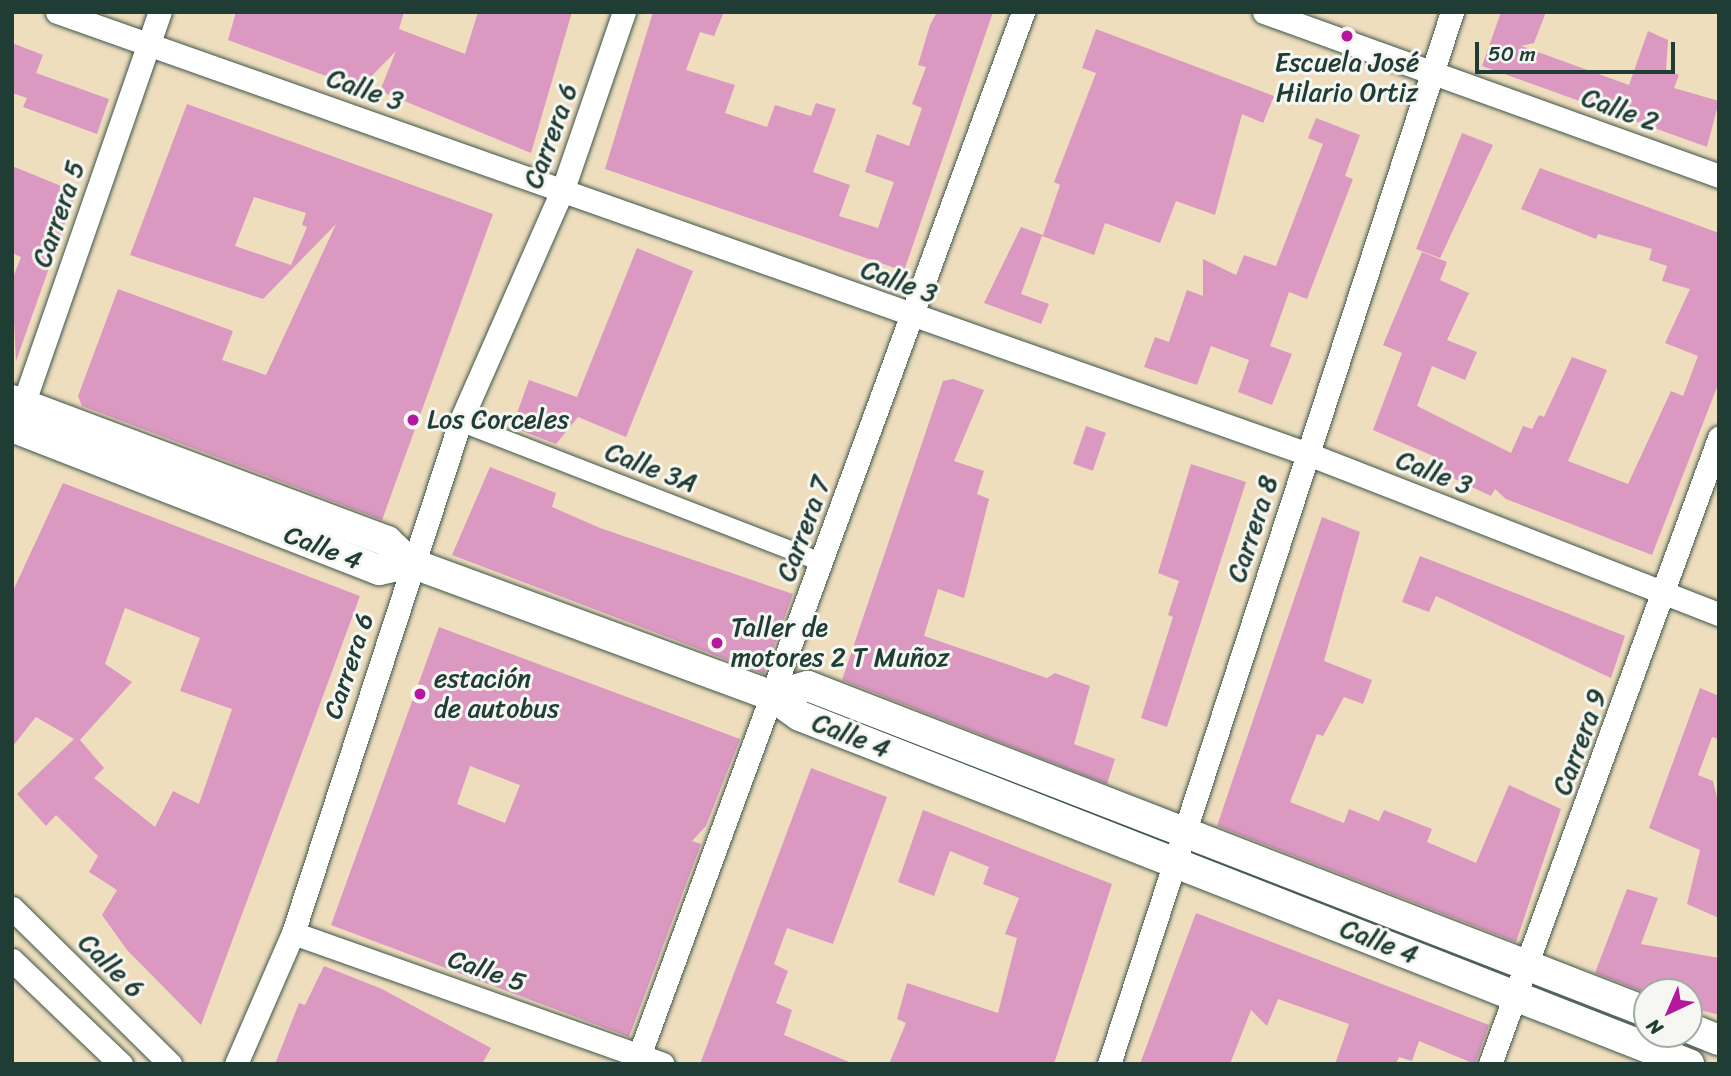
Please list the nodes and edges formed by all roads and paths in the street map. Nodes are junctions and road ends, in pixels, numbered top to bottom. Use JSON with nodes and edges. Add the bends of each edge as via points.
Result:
{"nodes":[{"id":1,"x":57,"y":12,"type":"edge"},
{"id":2,"x":160,"y":12,"type":"edge"},
{"id":3,"x":624,"y":12,"type":"edge"},
{"id":4,"x":1023,"y":12,"type":"edge"},
{"id":5,"x":1264,"y":12,"type":"edge"},
{"id":6,"x":1452,"y":12,"type":"edge"},
{"id":7,"x":149,"y":44,"type":"junction"},
{"id":8,"x":1434,"y":72,"type":"junction"},
{"id":9,"x":1719,"y":176,"type":"edge"},
{"id":10,"x":563,"y":189,"type":"junction"},
{"id":11,"x":910,"y":316,"type":"junction"},
{"id":12,"x":15,"y":419,"type":"edge"},
{"id":13,"x":460,"y":422,"type":"junction"},
{"id":14,"x":1719,"y":438,"type":"edge"},
{"id":15,"x":1308,"y":454,"type":"junction"},
{"id":16,"x":411,"y":563,"type":"junction"},
{"id":17,"x":822,"y":563,"type":"junction"},
{"id":18,"x":1664,"y":593,"type":"junction"},
{"id":19,"x":1719,"y":614,"type":"edge"},
{"id":20,"x":772,"y":696,"type":"junction"},
{"id":21,"x":1183,"y":832,"type":"junction"},
{"id":22,"x":1173,"y":862,"type":"junction"},
{"id":23,"x":12,"y":908,"type":"edge"},
{"id":24,"x":293,"y":933,"type":"junction"},
{"id":25,"x":12,"y":960,"type":"edge"},
{"id":26,"x":1528,"y":965,"type":"junction"},
{"id":27,"x":1517,"y":996,"type":"junction"},
{"id":28,"x":1633,"y":1006,"type":"edge"},
{"id":29,"x":638,"y":1059,"type":"edge"},
{"id":30,"x":162,"y":1061,"type":"edge"},
{"id":31,"x":121,"y":1064,"type":"edge"},
{"id":32,"x":236,"y":1064,"type":"edge"},
{"id":33,"x":662,"y":1064,"type":"edge"},
{"id":34,"x":1109,"y":1064,"type":"edge"},
{"id":35,"x":1490,"y":1064,"type":"edge"},
{"id":36,"x":1689,"y":1064,"type":"edge"}],
"edges":[{"from":1,"to":7,"type":"street","name":"Calle 3"},
{"from":2,"to":7,"type":"street","name":"Carrera 5"},
{"from":3,"to":10,"type":"street","name":"Carrera 6"},
{"from":4,"to":11,"type":"street","name":"Carrera 7"},
{"from":5,"to":8,"type":"street","name":"Calle 2"},
{"from":6,"to":8,"type":"street","name":"Carrera 8"},
{"from":7,"to":10,"type":"street","name":"Calle 3"},
{"from":7,"to":12,"type":"street","name":"Carrera 5"},
{"from":8,"to":9,"type":"street","name":"Calle 2"},
{"from":8,"to":15,"type":"street","name":"Carrera 8"},
{"from":10,"to":11,"type":"street","name":"Calle 3"},
{"from":10,"to":13,"type":"street","name":"Carrera 6"},
{"from":11,"to":15,"type":"street","name":"Calle 3"},
{"from":11,"to":17,"type":"street","name":"Carrera 7"},
{"from":12,"to":16,"type":"street","name":"Calle 4","via":[[379,570]]},
{"from":13,"to":16,"type":"street","name":"Carrera 6"},
{"from":13,"to":17,"type":"street","name":"Calle 3A"},
{"from":14,"to":18,"type":"street","name":"Carrera 9"},
{"from":15,"to":18,"type":"street","name":"Calle 3"},
{"from":15,"to":21,"type":"street","name":"Carrera 8"},
{"from":16,"to":20,"type":"street","name":"Calle 4"},
{"from":16,"to":24,"type":"street","name":"Carrera 6"},
{"from":17,"to":20,"type":"street","name":"Carrera 7"},
{"from":18,"to":19,"type":"street","name":"Calle 3"},
{"from":18,"to":26,"type":"street","name":"Carrera 9"},
{"from":20,"to":21,"type":"street","via":[[808,686]]},
{"from":20,"to":22,"type":"street","name":"Calle 4","via":[[800,716]]},
{"from":20,"to":29,"type":"street","name":"Carrera 7"},
{"from":21,"to":22,"type":"street","name":"Carrera 8"},
{"from":21,"to":26,"type":"street"},
{"from":22,"to":27,"type":"street","name":"Calle 4"},
{"from":22,"to":34,"type":"street","name":"Carrera 8"},
{"from":23,"to":30,"type":"street","name":"Calle 6"},
{"from":24,"to":29,"type":"street","name":"Calle 5"},
{"from":24,"to":32,"type":"street","name":"Carrera 6"},
{"from":25,"to":31,"type":"street"},
{"from":26,"to":27,"type":"street","name":"Carrera 9"},
{"from":26,"to":28,"type":"street"},
{"from":27,"to":35,"type":"street","name":"Carrera 9"},
{"from":27,"to":36,"type":"street","name":"Calle 4"},
{"from":29,"to":33,"type":"street","name":"Calle 5"}]}
